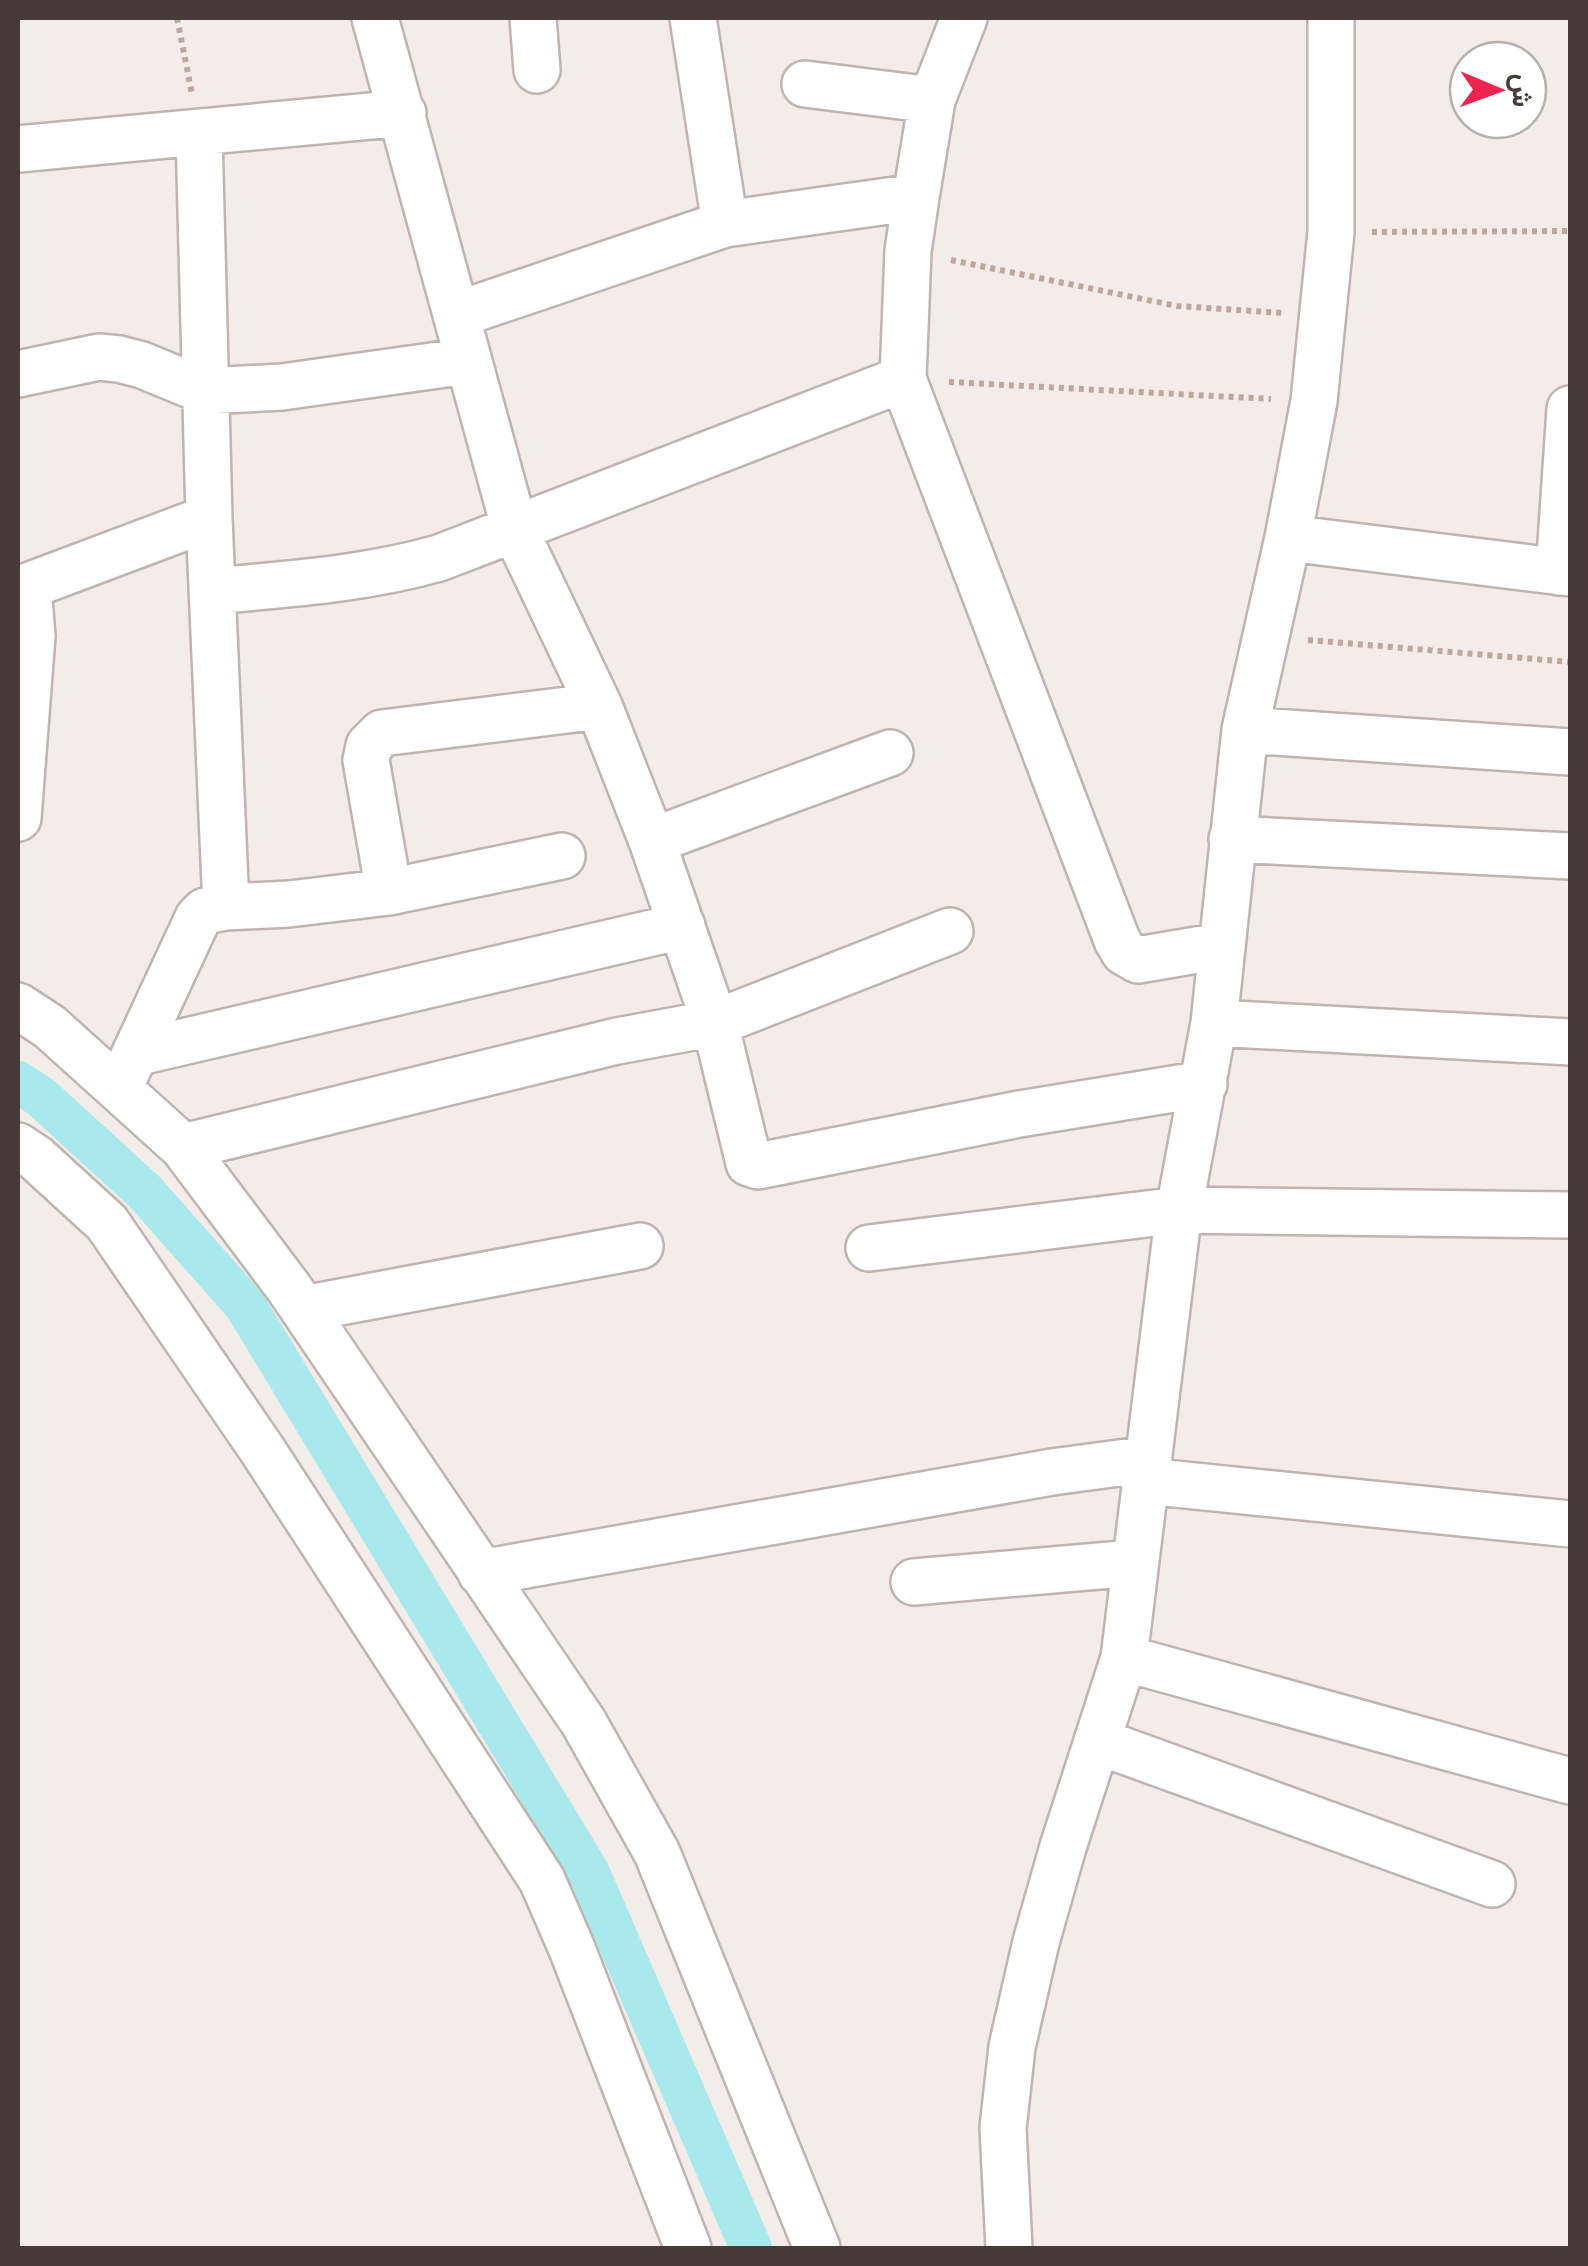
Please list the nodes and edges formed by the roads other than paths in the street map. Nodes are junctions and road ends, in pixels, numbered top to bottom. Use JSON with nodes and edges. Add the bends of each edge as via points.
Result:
{"nodes":[{"id":1,"x":374,"y":18,"type":"edge"},
{"id":2,"x":533,"y":18,"type":"edge"},
{"id":3,"x":694,"y":18,"type":"edge"},
{"id":4,"x":964,"y":18,"type":"edge"},
{"id":5,"x":1331,"y":18,"type":"edge"},
{"id":6,"x":537,"y":70,"type":"dead end"},
{"id":7,"x":805,"y":84,"type":"dead end"},
{"id":8,"x":932,"y":100,"type":"junction"},
{"id":9,"x":403,"y":113,"type":"junction"},
{"id":10,"x":199,"y":134,"type":"junction"},
{"id":11,"x":18,"y":149,"type":"edge"},
{"id":12,"x":916,"y":197,"type":"junction"},
{"id":13,"x":725,"y":224,"type":"junction"},
{"id":14,"x":456,"y":316,"type":"junction"},
{"id":15,"x":467,"y":361,"type":"junction"},
{"id":16,"x":18,"y":374,"type":"edge"},
{"id":17,"x":903,"y":379,"type":"junction"},
{"id":18,"x":205,"y":391,"type":"junction"},
{"id":19,"x":1570,"y":410,"type":"edge"},
{"id":20,"x":209,"y":518,"type":"junction"},
{"id":21,"x":515,"y":530,"type":"junction"},
{"id":22,"x":1288,"y":538,"type":"junction"},
{"id":23,"x":1565,"y":572,"type":"edge"},
{"id":24,"x":212,"y":591,"type":"junction"},
{"id":25,"x":600,"y":706,"type":"junction"},
{"id":26,"x":1245,"y":730,"type":"junction"},
{"id":27,"x":890,"y":752,"type":"dead end"},
{"id":28,"x":1570,"y":752,"type":"edge"},
{"id":29,"x":18,"y":818,"type":"edge"},
{"id":30,"x":1232,"y":839,"type":"junction"},
{"id":31,"x":652,"y":840,"type":"junction"},
{"id":32,"x":562,"y":856,"type":"dead end"},
{"id":33,"x":1570,"y":856,"type":"edge"},
{"id":34,"x":390,"y":892,"type":"junction"},
{"id":35,"x":226,"y":907,"type":"junction"},
{"id":36,"x":682,"y":926,"type":"junction"},
{"id":37,"x":950,"y":931,"type":"dead end"},
{"id":38,"x":1220,"y":946,"type":"junction"},
{"id":39,"x":18,"y":1006,"type":"edge"},
{"id":40,"x":715,"y":1023,"type":"junction"},
{"id":41,"x":1214,"y":1023,"type":"junction"},
{"id":42,"x":1570,"y":1042,"type":"edge"},
{"id":43,"x":127,"y":1071,"type":"junction"},
{"id":44,"x":1204,"y":1084,"type":"junction"},
{"id":45,"x":18,"y":1146,"type":"edge"},
{"id":46,"x":183,"y":1147,"type":"junction"},
{"id":47,"x":1179,"y":1210,"type":"junction"},
{"id":48,"x":1570,"y":1215,"type":"edge"},
{"id":49,"x":640,"y":1246,"type":"dead end"},
{"id":50,"x":869,"y":1248,"type":"dead end"},
{"id":51,"x":303,"y":1309,"type":"junction"},
{"id":52,"x":1148,"y":1470,"type":"junction"},
{"id":53,"x":1570,"y":1524,"type":"edge"},
{"id":54,"x":1134,"y":1563,"type":"junction"},
{"id":55,"x":480,"y":1573,"type":"junction"},
{"id":56,"x":914,"y":1582,"type":"dead end"},
{"id":57,"x":1124,"y":1658,"type":"junction"},
{"id":58,"x":1098,"y":1742,"type":"junction"},
{"id":59,"x":1570,"y":1782,"type":"edge"},
{"id":60,"x":1492,"y":1884,"type":"dead end"},
{"id":61,"x":688,"y":2248,"type":"edge"},
{"id":62,"x":817,"y":2248,"type":"edge"},
{"id":63,"x":1008,"y":2248,"type":"edge"}],
"edges":[{"from":1,"to":9,"type":"street"},
{"from":2,"to":6,"type":"street"},
{"from":3,"to":13,"type":"street"},
{"from":4,"to":8,"type":"street"},
{"from":5,"to":22,"type":"street","via":[[1324,316]]},
{"from":7,"to":8,"type":"street"},
{"from":8,"to":12,"type":"street"},
{"from":9,"to":10,"type":"street"},
{"from":9,"to":14,"type":"street"},
{"from":10,"to":11,"type":"street"},
{"from":10,"to":18,"type":"street"},
{"from":12,"to":13,"type":"street"},
{"from":12,"to":17,"type":"street"},
{"from":13,"to":14,"type":"street"},
{"from":14,"to":15,"type":"street"},
{"from":15,"to":18,"type":"street"},
{"from":15,"to":21,"type":"street"},
{"from":16,"to":18,"type":"street","via":[[99,357],[142,364]]},
{"from":17,"to":21,"type":"street"},
{"from":17,"to":38,"type":"street","via":[[1117,940],[1138,960]]},
{"from":18,"to":20,"type":"street"},
{"from":19,"to":23,"type":"street"},
{"from":20,"to":24,"type":"street"},
{"from":20,"to":29,"type":"street","via":[[28,586],[32,636]]},
{"from":21,"to":24,"type":"street","via":[[392,571]]},
{"from":21,"to":25,"type":"street"},
{"from":22,"to":23,"type":"street"},
{"from":22,"to":26,"type":"street"},
{"from":24,"to":35,"type":"street"},
{"from":25,"to":31,"type":"street"},
{"from":25,"to":34,"type":"street","via":[[374,739],[366,760]]},
{"from":26,"to":28,"type":"street"},
{"from":26,"to":30,"type":"street"},
{"from":27,"to":31,"type":"street"},
{"from":30,"to":33,"type":"street"},
{"from":30,"to":38,"type":"street"},
{"from":31,"to":36,"type":"street"},
{"from":32,"to":34,"type":"street"},
{"from":34,"to":35,"type":"street"},
{"from":35,"to":43,"type":"street","via":[[198,918]]},
{"from":36,"to":40,"type":"street"},
{"from":36,"to":43,"type":"street"},
{"from":37,"to":40,"type":"street"},
{"from":38,"to":41,"type":"street"},
{"from":39,"to":43,"type":"street"},
{"from":40,"to":44,"type":"street","via":[[747,1158],[758,1166]]},
{"from":40,"to":46,"type":"street"},
{"from":41,"to":42,"type":"street"},
{"from":41,"to":44,"type":"street"},
{"from":43,"to":46,"type":"street"},
{"from":44,"to":47,"type":"street"},
{"from":45,"to":61,"type":"street","via":[[107,1223],[542,1880]]},
{"from":46,"to":51,"type":"street"},
{"from":47,"to":48,"type":"street"},
{"from":47,"to":50,"type":"street"},
{"from":47,"to":52,"type":"street"},
{"from":49,"to":51,"type":"street"},
{"from":51,"to":55,"type":"street"},
{"from":52,"to":53,"type":"street"},
{"from":52,"to":54,"type":"street"},
{"from":52,"to":55,"type":"street","via":[[1052,1472]]},
{"from":54,"to":56,"type":"street"},
{"from":54,"to":57,"type":"street"},
{"from":55,"to":62,"type":"street","via":[[584,1723],[658,1853]]},
{"from":57,"to":58,"type":"street"},
{"from":57,"to":59,"type":"street"},
{"from":58,"to":60,"type":"street"},
{"from":58,"to":63,"type":"street","via":[[1036,1942],[1012,2046],[1003,2128]]}]}
